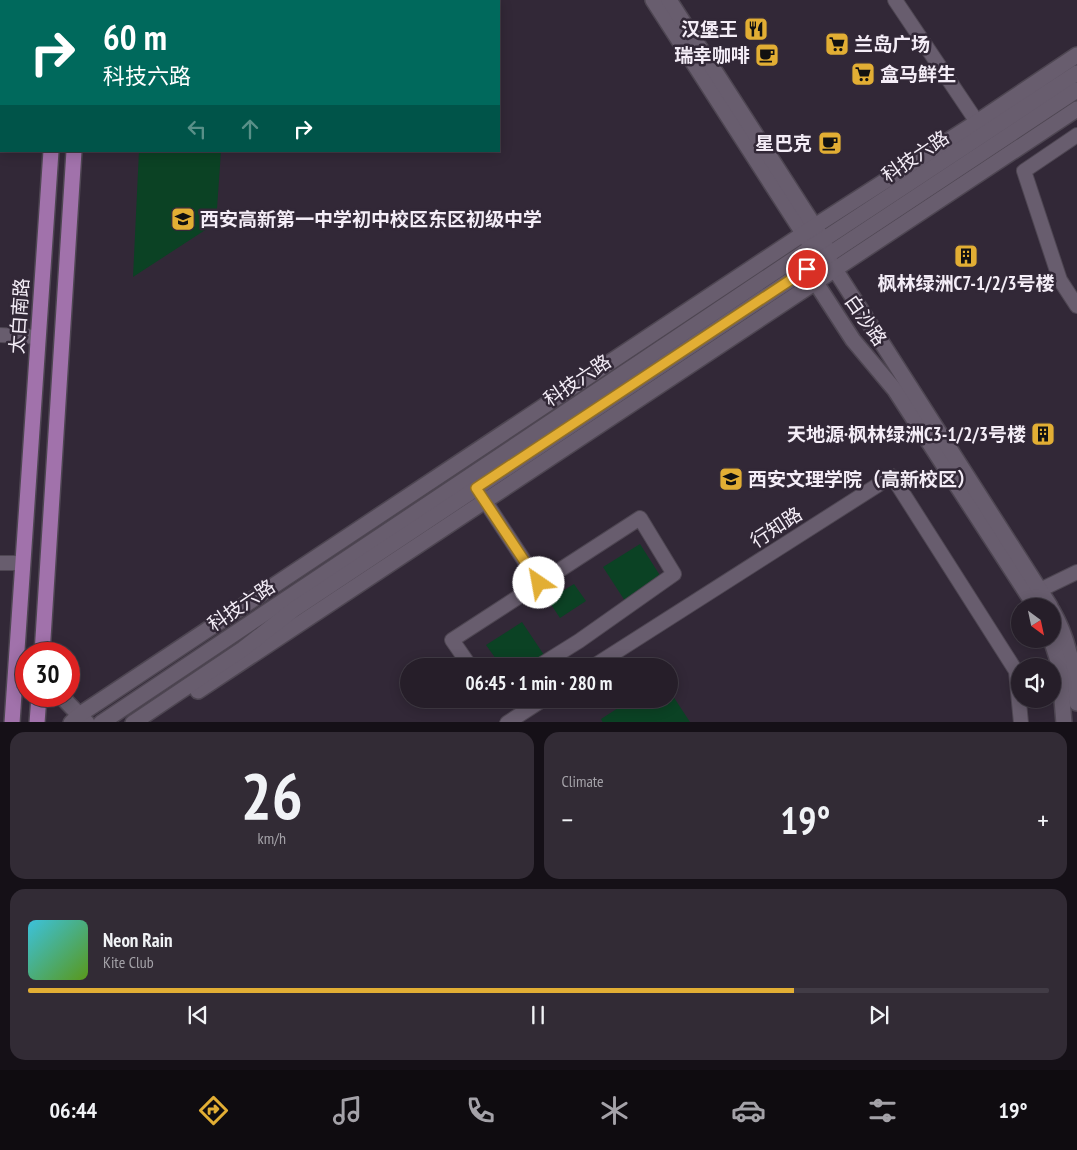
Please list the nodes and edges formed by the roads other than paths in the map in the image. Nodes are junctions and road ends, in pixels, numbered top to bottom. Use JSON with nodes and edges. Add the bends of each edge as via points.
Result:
{"nodes":[{"id":1,"x":654,"y":0,"type":"edge"},
{"id":2,"x":669,"y":0,"type":"edge"},
{"id":3,"x":895,"y":0,"type":"edge"},
{"id":4,"x":1077,"y":55,"type":"edge"},
{"id":5,"x":1077,"y":73,"type":"edge"},
{"id":6,"x":1077,"y":90,"type":"edge"},
{"id":7,"x":1077,"y":109,"type":"edge"},
{"id":8,"x":977,"y":122,"type":"junction"},
{"id":9,"x":1077,"y":135,"type":"edge"},
{"id":10,"x":51,"y":152,"type":"edge"},
{"id":11,"x":74,"y":152,"type":"edge"},
{"id":12,"x":814,"y":237,"type":"junction"},
{"id":13,"x":831,"y":263,"type":"junction"},
{"id":14,"x":807,"y":269,"type":"junction"},
{"id":15,"x":816,"y":282,"type":"junction"},
{"id":16,"x":1077,"y":306,"type":"edge"},
{"id":17,"x":0,"y":335,"type":"edge"},
{"id":18,"x":38,"y":337,"type":"junction"},
{"id":19,"x":472,"y":482,"type":"junction"},
{"id":20,"x":484,"y":501,"type":"junction"},
{"id":21,"x":0,"y":563,"type":"edge"},
{"id":22,"x":23,"y":563,"type":"junction"},
{"id":23,"x":1077,"y":572,"type":"edge"},
{"id":24,"x":539,"y":583,"type":"junction"},
{"id":25,"x":1040,"y":590,"type":"junction"},
{"id":26,"x":1031,"y":598,"type":"edge"},
{"id":27,"x":1045,"y":598,"type":"edge"},
{"id":28,"x":1061,"y":628,"type":"edge"},
{"id":29,"x":43,"y":642,"type":"edge"},
{"id":30,"x":1054,"y":648,"type":"edge"},
{"id":31,"x":464,"y":658,"type":"edge"},
{"id":32,"x":552,"y":658,"type":"edge"},
{"id":33,"x":607,"y":658,"type":"edge"},
{"id":34,"x":1077,"y":702,"type":"edge"},
{"id":35,"x":38,"y":707,"type":"edge"},
{"id":36,"x":70,"y":707,"type":"edge"},
{"id":37,"x":530,"y":708,"type":"edge"},
{"id":38,"x":79,"y":720,"type":"edge"},
{"id":39,"x":12,"y":722,"type":"edge"},
{"id":40,"x":37,"y":722,"type":"edge"},
{"id":41,"x":102,"y":722,"type":"edge"},
{"id":42,"x":133,"y":722,"type":"edge"},
{"id":43,"x":151,"y":722,"type":"edge"},
{"id":44,"x":507,"y":722,"type":"edge"},
{"id":45,"x":1020,"y":722,"type":"edge"},
{"id":46,"x":1064,"y":722,"type":"edge"}],
"edges":[{"from":1,"to":12,"type":"main road","name":"白沙路"},
{"from":2,"to":12,"type":"main road","name":"白沙路"},
{"from":3,"to":8,"type":"street"},
{"from":4,"to":8,"type":"main road"},
{"from":5,"to":12,"type":"main road","name":"科技六路"},
{"from":6,"to":13,"type":"main road","name":"科技六路"},
{"from":7,"to":13,"type":"main road"},
{"from":8,"to":12,"type":"main road"},
{"from":9,"to":16,"type":"street","via":[[1024,171],[1060,280]]},
{"from":10,"to":18,"type":"main road","name":"太白南路"},
{"from":11,"to":29,"type":"main road"},
{"from":12,"to":13,"type":"main road","name":"白沙路"},
{"from":12,"to":14,"type":"main road"},
{"from":12,"to":19,"type":"main road","name":"科技六路"},
{"from":12,"to":38,"type":"main road"},
{"from":13,"to":14,"type":"main road","name":"科技六路"},
{"from":13,"to":15,"type":"main road"},
{"from":13,"to":25,"type":"main road","name":"白沙路"},
{"from":14,"to":15,"type":"main road","name":"白沙路"},
{"from":14,"to":19,"type":"main road","name":"科技六路"},
{"from":15,"to":20,"type":"main road"},
{"from":15,"to":26,"type":"main road","name":"白沙路","via":[[853,340],[895,390]]},
{"from":17,"to":18,"type":"street"},
{"from":18,"to":22,"type":"main road","name":"太白南路"},
{"from":19,"to":20,"type":"street"},
{"from":19,"to":41,"type":"main road","name":"科技六路"},
{"from":19,"to":42,"type":"main road","name":"科技六路","via":[[243,648]]},
{"from":20,"to":24,"type":"street"},
{"from":20,"to":43,"type":"main road"},
{"from":21,"to":22,"type":"street"},
{"from":22,"to":39,"type":"main road","name":"太白南路"},
{"from":23,"to":25,"type":"street"},
{"from":24,"to":31,"type":"street","via":[[452,640]]},
{"from":24,"to":32,"type":"street","via":[[640,518],[674,574]]},
{"from":25,"to":27,"type":"main road","name":"白沙路"},
{"from":28,"to":34,"type":"main road","via":[[1073,664]]},
{"from":30,"to":46,"type":"main road","via":[[1059,664]]},
{"from":33,"to":45,"type":"street","name":"行知路","via":[[892,476],[1016,671]]},
{"from":35,"to":40,"type":"main road"},
{"from":36,"to":38,"type":"main road"},
{"from":37,"to":44,"type":"street"}]}
